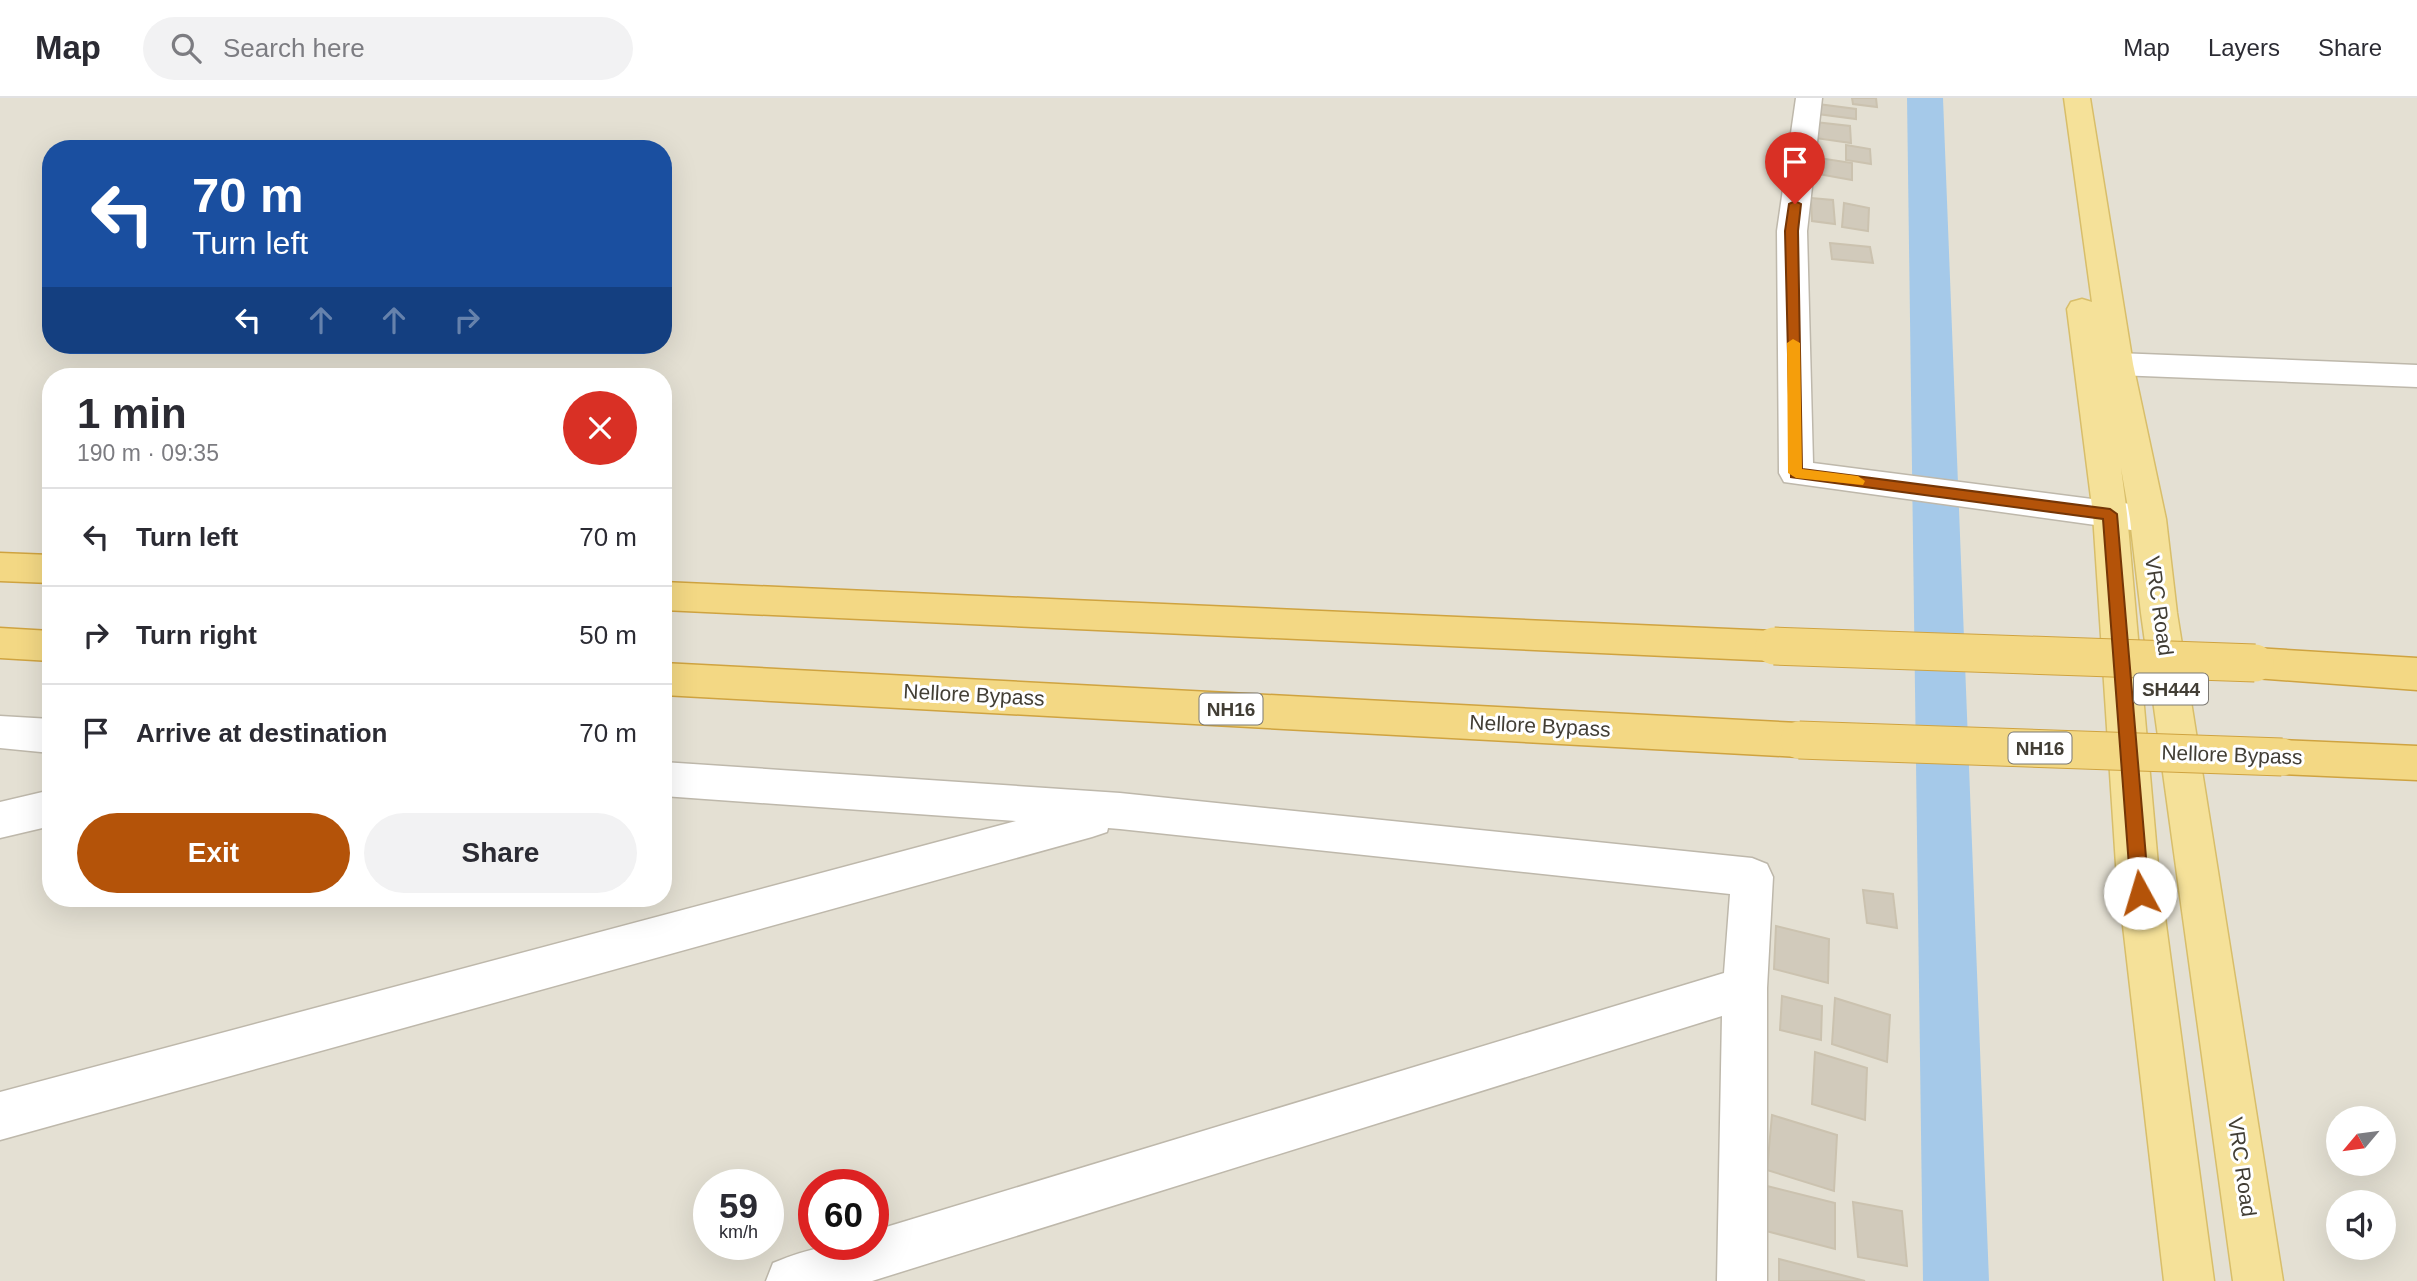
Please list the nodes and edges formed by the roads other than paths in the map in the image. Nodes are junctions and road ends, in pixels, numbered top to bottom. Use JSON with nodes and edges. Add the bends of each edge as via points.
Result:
{"nodes":[{"id":1,"x":1809,"y":98,"type":"edge"},
{"id":2,"x":2053,"y":98,"type":"edge"},
{"id":3,"x":2077,"y":98,"type":"edge"},
{"id":4,"x":2117,"y":364,"type":"junction"},
{"id":5,"x":2417,"y":376,"type":"edge"},
{"id":6,"x":2110,"y":514,"type":"junction"},
{"id":7,"x":2148,"y":519,"type":"junction"},
{"id":8,"x":0,"y":566,"type":"edge"},
{"id":9,"x":42,"y":568,"type":"edge"},
{"id":10,"x":672,"y":596,"type":"edge"},
{"id":11,"x":0,"y":643,"type":"edge"},
{"id":12,"x":42,"y":645,"type":"edge"},
{"id":13,"x":2417,"y":674,"type":"edge"},
{"id":14,"x":672,"y":679,"type":"edge"},
{"id":15,"x":0,"y":732,"type":"edge"},
{"id":16,"x":42,"y":735,"type":"edge"},
{"id":17,"x":2417,"y":763,"type":"edge"},
{"id":18,"x":672,"y":780,"type":"edge"},
{"id":19,"x":42,"y":810,"type":"edge"},
{"id":20,"x":1120,"y":811,"type":"junction"},
{"id":21,"x":0,"y":820,"type":"edge"},
{"id":22,"x":1745,"y":988,"type":"junction"},
{"id":23,"x":0,"y":1116,"type":"edge"},
{"id":24,"x":792,"y":1281,"type":"edge"},
{"id":25,"x":1742,"y":1281,"type":"edge"},
{"id":26,"x":2189,"y":1281,"type":"edge"},
{"id":27,"x":2258,"y":1281,"type":"edge"}],
"edges":[{"from":1,"to":6,"type":"street","via":[[1791,231],[1796,473]]},
{"from":2,"to":6,"type":"main road","number":"SH444"},
{"from":3,"to":4,"type":"main road","name":"VRC Road","number":"SH444"},
{"from":4,"to":5,"type":"street"},
{"from":4,"to":7,"type":"main road","name":"VRC Road","number":"SH444"},
{"from":6,"to":7,"type":"street"},
{"from":6,"to":26,"type":"main road","number":"SH444","via":[[2137,865]]},
{"from":7,"to":27,"type":"main road","name":"VRC Road","number":"SH444"},
{"from":8,"to":9,"type":"highway"},
{"from":10,"to":13,"type":"highway","bridge":true,"via":[[2255,663]]},
{"from":11,"to":12,"type":"highway"},
{"from":14,"to":17,"type":"highway","name":"Nellore Bypass","number":"NH16","bridge":true,"via":[[1799,740]]},
{"from":15,"to":16,"type":"street"},
{"from":18,"to":20,"type":"street"},
{"from":19,"to":21,"type":"street"},
{"from":20,"to":22,"type":"street","via":[[1752,877]]},
{"from":20,"to":23,"type":"street"},
{"from":22,"to":24,"type":"street"},
{"from":22,"to":25,"type":"street"}]}
